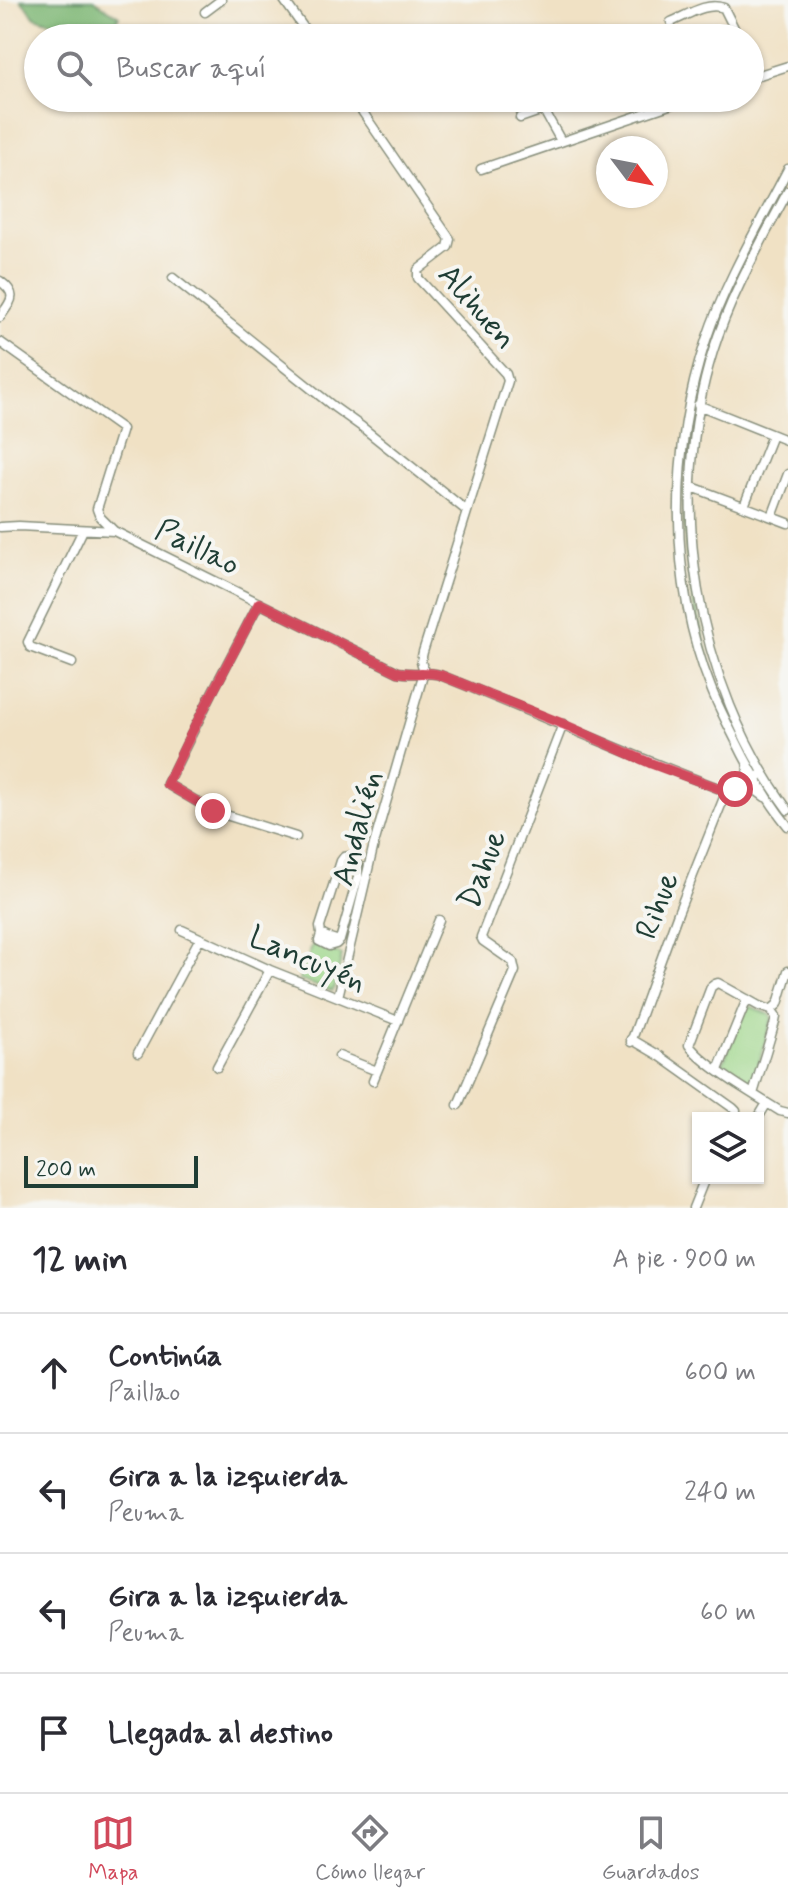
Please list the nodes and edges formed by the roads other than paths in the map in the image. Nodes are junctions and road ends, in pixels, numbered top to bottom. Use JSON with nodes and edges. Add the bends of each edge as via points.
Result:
{"nodes":[{"id":1,"x":221,"y":0,"type":"edge"},
{"id":2,"x":284,"y":0,"type":"edge"},
{"id":3,"x":205,"y":12,"type":"dead end"},
{"id":4,"x":671,"y":22,"type":"dead end"},
{"id":5,"x":301,"y":24,"type":"edge"},
{"id":6,"x":732,"y":24,"type":"edge"},
{"id":7,"x":788,"y":66,"type":"edge"},
{"id":8,"x":764,"y":74,"type":"edge"},
{"id":9,"x":363,"y":112,"type":"edge"},
{"id":10,"x":537,"y":112,"type":"edge"},
{"id":11,"x":544,"y":112,"type":"edge"},
{"id":12,"x":648,"y":112,"type":"edge"},
{"id":13,"x":520,"y":118,"type":"dead end"},
{"id":14,"x":561,"y":141,"type":"junction"},
{"id":15,"x":481,"y":169,"type":"dead end"},
{"id":16,"x":788,"y":169,"type":"edge"},
{"id":17,"x":788,"y":191,"type":"edge"},
{"id":18,"x":173,"y":278,"type":"dead end"},
{"id":19,"x":0,"y":281,"type":"edge"},
{"id":20,"x":0,"y":317,"type":"edge"},
{"id":21,"x":0,"y":342,"type":"edge"},
{"id":22,"x":690,"y":402,"type":"junction"},
{"id":23,"x":701,"y":406,"type":"junction"},
{"id":24,"x":772,"y":435,"type":"junction"},
{"id":25,"x":788,"y":441,"type":"edge"},
{"id":26,"x":788,"y":474,"type":"edge"},
{"id":27,"x":680,"y":485,"type":"junction"},
{"id":28,"x":693,"y":487,"type":"junction"},
{"id":29,"x":744,"y":506,"type":"junction"},
{"id":30,"x":467,"y":511,"type":"junction"},
{"id":31,"x":772,"y":517,"type":"junction"},
{"id":32,"x":788,"y":523,"type":"edge"},
{"id":33,"x":0,"y":527,"type":"edge"},
{"id":34,"x":83,"y":530,"type":"junction"},
{"id":35,"x":114,"y":531,"type":"junction"},
{"id":36,"x":259,"y":603,"type":"junction"},
{"id":37,"x":72,"y":663,"type":"dead end"},
{"id":38,"x":424,"y":672,"type":"junction"},
{"id":39,"x":563,"y":724,"type":"junction"},
{"id":40,"x":748,"y":765,"type":"junction"},
{"id":41,"x":759,"y":776,"type":"junction"},
{"id":42,"x":740,"y":788,"type":"junction"},
{"id":43,"x":724,"y":789,"type":"junction"},
{"id":44,"x":769,"y":799,"type":"junction"},
{"id":45,"x":788,"y":810,"type":"edge"},
{"id":46,"x":788,"y":826,"type":"edge"},
{"id":47,"x":296,"y":837,"type":"dead end"},
{"id":48,"x":356,"y":862,"type":"junction"},
{"id":49,"x":369,"y":865,"type":"junction"},
{"id":50,"x":439,"y":920,"type":"dead end"},
{"id":51,"x":182,"y":930,"type":"dead end"},
{"id":52,"x":200,"y":938,"type":"junction"},
{"id":53,"x":270,"y":970,"type":"junction"},
{"id":54,"x":788,"y":971,"type":"edge"},
{"id":55,"x":338,"y":997,"type":"junction"},
{"id":56,"x":747,"y":999,"type":"junction"},
{"id":57,"x":771,"y":1010,"type":"junction"},
{"id":58,"x":398,"y":1021,"type":"junction"},
{"id":59,"x":138,"y":1053,"type":"dead end"},
{"id":60,"x":339,"y":1056,"type":"dead end"},
{"id":61,"x":217,"y":1067,"type":"dead end"},
{"id":62,"x":718,"y":1070,"type":"junction"},
{"id":63,"x":377,"y":1071,"type":"junction"},
{"id":64,"x":373,"y":1081,"type":"dead end"},
{"id":65,"x":753,"y":1094,"type":"junction"},
{"id":66,"x":767,"y":1103,"type":"junction"},
{"id":67,"x":458,"y":1105,"type":"dead end"},
{"id":68,"x":787,"y":1110,"type":"edge"},
{"id":69,"x":736,"y":1112,"type":"edge"},
{"id":70,"x":762,"y":1112,"type":"edge"},
{"id":71,"x":703,"y":1184,"type":"edge"},
{"id":72,"x":693,"y":1208,"type":"edge"}],
"edges":[{"from":1,"to":3,"type":"street"},
{"from":2,"to":5,"type":"street"},
{"from":4,"to":6,"type":"street","via":[[720,6]]},
{"from":7,"to":8,"type":"street"},
{"from":9,"to":30,"type":"street","name":"Alihuen","via":[[450,239],[448,247],[418,270],[418,278],[508,379]]},
{"from":10,"to":13,"type":"street"},
{"from":11,"to":14,"type":"street"},
{"from":12,"to":14,"type":"street"},
{"from":14,"to":15,"type":"street"},
{"from":16,"to":22,"type":"street","via":[[721,301]]},
{"from":17,"to":23,"type":"street","via":[[727,312]]},
{"from":18,"to":30,"type":"street"},
{"from":19,"to":20,"type":"street","via":[[12,294]]},
{"from":21,"to":35,"type":"street","via":[[122,429],[97,509]]},
{"from":22,"to":23,"type":"street"},
{"from":22,"to":27,"type":"street"},
{"from":23,"to":24,"type":"street"},
{"from":23,"to":28,"type":"street"},
{"from":24,"to":25,"type":"street"},
{"from":24,"to":29,"type":"street"},
{"from":26,"to":31,"type":"street"},
{"from":27,"to":28,"type":"street"},
{"from":27,"to":40,"type":"street","via":[[681,552],[693,627],[710,687]]},
{"from":28,"to":29,"type":"street"},
{"from":28,"to":41,"type":"street","via":[[694,550],[706,630]]},
{"from":29,"to":31,"type":"street"},
{"from":30,"to":38,"type":"street","name":"Alihuen","via":[[423,652]]},
{"from":31,"to":32,"type":"street"},
{"from":33,"to":34,"type":"street","name":"Paillao"},
{"from":34,"to":35,"type":"street","name":"Paillao"},
{"from":34,"to":37,"type":"street","via":[[28,642]]},
{"from":35,"to":36,"type":"street","name":"Paillao"},
{"from":36,"to":38,"type":"street","name":"Paillao","via":[[393,670]]},
{"from":36,"to":47,"type":"street","via":[[167,784],[213,811]]},
{"from":38,"to":39,"type":"street","name":"Paillao"},
{"from":38,"to":49,"type":"street","name":"Andalién"},
{"from":39,"to":43,"type":"street","name":"Paillao"},
{"from":39,"to":67,"type":"street","name":"Dahue","via":[[481,937],[513,962],[515,971]]},
{"from":40,"to":41,"type":"street"},
{"from":40,"to":42,"type":"street"},
{"from":41,"to":42,"type":"street"},
{"from":41,"to":44,"type":"street"},
{"from":41,"to":45,"type":"street"},
{"from":42,"to":43,"type":"street","name":"Paillao"},
{"from":42,"to":44,"type":"street","via":[[754,789]]},
{"from":43,"to":69,"type":"street","name":"Rihue","via":[[631,1040]]},
{"from":44,"to":46,"type":"street"},
{"from":48,"to":48,"type":"street","via":[[358,877],[340,940],[329,946],[319,941],[320,927],[341,861],[350,856]]},
{"from":48,"to":49,"type":"street"},
{"from":49,"to":55,"type":"street","name":"Andalién"},
{"from":50,"to":58,"type":"street","name":"Lancuyén"},
{"from":51,"to":52,"type":"street","name":"Lancuyén"},
{"from":52,"to":53,"type":"street","name":"Lancuyén"},
{"from":52,"to":59,"type":"street","name":"Lancuyén"},
{"from":53,"to":55,"type":"street","name":"Lancuyén"},
{"from":53,"to":61,"type":"street"},
{"from":54,"to":57,"type":"street","via":[[778,1004]]},
{"from":55,"to":58,"type":"street","name":"Lancuyén"},
{"from":56,"to":57,"type":"street"},
{"from":56,"to":62,"type":"street"},
{"from":56,"to":62,"type":"street","via":[[718,983],[711,987],[689,1047]]},
{"from":57,"to":65,"type":"street","via":[[775,1022]]},
{"from":58,"to":63,"type":"street","name":"Lancuyén"},
{"from":60,"to":63,"type":"street"},
{"from":62,"to":65,"type":"street"},
{"from":63,"to":64,"type":"street","name":"Lancuyén"},
{"from":65,"to":66,"type":"street"},
{"from":66,"to":68,"type":"street"},
{"from":66,"to":70,"type":"street"},
{"from":71,"to":72,"type":"street"}]}
